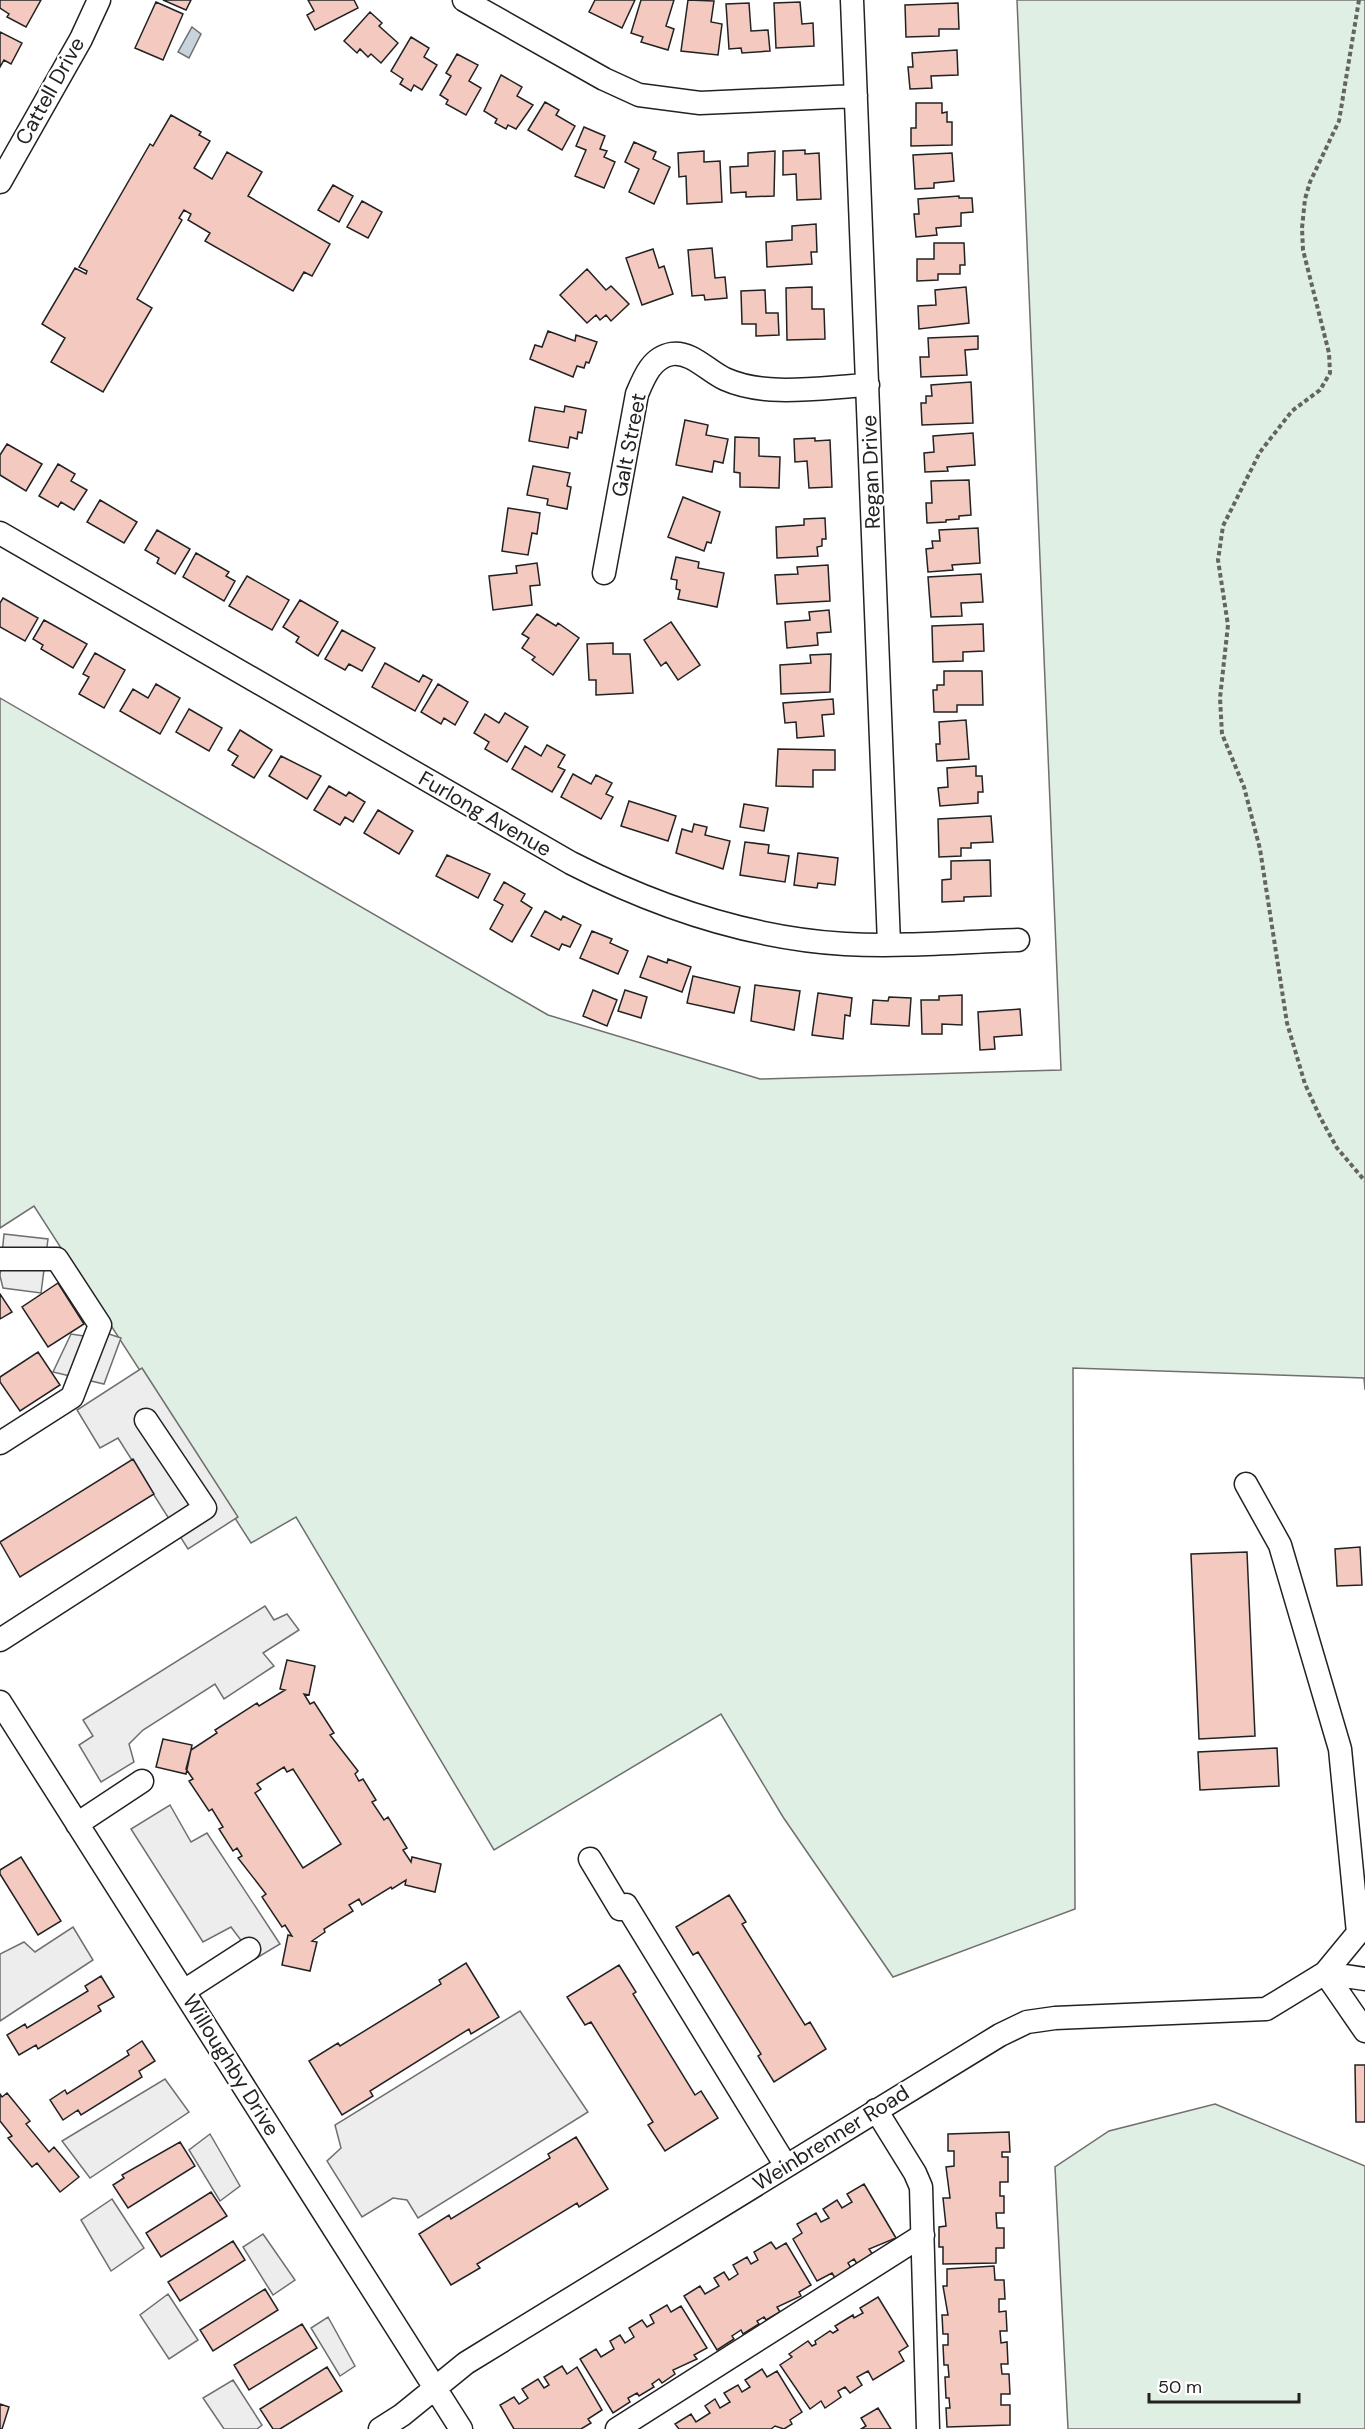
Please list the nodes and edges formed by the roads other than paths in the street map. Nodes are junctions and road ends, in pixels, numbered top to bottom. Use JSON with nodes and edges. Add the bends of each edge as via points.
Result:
{"nodes":[{"id":1,"x":99,"y":0,"type":"edge"},
{"id":2,"x":464,"y":0,"type":"edge"},
{"id":3,"x":852,"y":0,"type":"edge"},
{"id":4,"x":856,"y":96,"type":"junction"},
{"id":5,"x":0,"y":182,"type":"edge"},
{"id":6,"x":867,"y":385,"type":"junction"},
{"id":7,"x":0,"y":533,"type":"edge"},
{"id":8,"x":604,"y":573,"type":"dead end"},
{"id":9,"x":1018,"y":940,"type":"dead end"},
{"id":10,"x":889,"y":944,"type":"junction"},
{"id":11,"x":0,"y":1258,"type":"edge"},
{"id":12,"x":146,"y":1420,"type":"dead end"},
{"id":13,"x":0,"y":1443,"type":"edge"},
{"id":14,"x":1246,"y":1484,"type":"dead end"},
{"id":15,"x":0,"y":1640,"type":"edge"},
{"id":16,"x":0,"y":1702,"type":"edge"},
{"id":17,"x":142,"y":1781,"type":"dead end"},
{"id":18,"x":78,"y":1824,"type":"junction"},
{"id":19,"x":590,"y":1859,"type":"dead end"},
{"id":20,"x":249,"y":1949,"type":"dead end"},
{"id":21,"x":1325,"y":1973,"type":"junction"},
{"id":22,"x":1365,"y":1980,"type":"edge"},
{"id":23,"x":184,"y":1991,"type":"junction"},
{"id":24,"x":1365,"y":2031,"type":"edge"},
{"id":25,"x":876,"y":2110,"type":"junction"},
{"id":26,"x":786,"y":2166,"type":"junction"},
{"id":27,"x":922,"y":2235,"type":"junction"},
{"id":28,"x":435,"y":2388,"type":"junction"},
{"id":29,"x":380,"y":2429,"type":"edge"},
{"id":30,"x":461,"y":2429,"type":"edge"},
{"id":31,"x":617,"y":2429,"type":"edge"},
{"id":32,"x":928,"y":2429,"type":"edge"}],
"edges":[{"from":1,"to":5,"type":"street","name":"Cattell Drive"},
{"from":2,"to":4,"type":"street","via":[[639,95],[700,103]]},
{"from":3,"to":4,"type":"street","name":"Regan Drive"},
{"from":4,"to":6,"type":"street","name":"Regan Drive"},
{"from":6,"to":8,"type":"street","name":"Galt Street","via":[[744,386],[724,379],[689,357],[673,354],[658,359],[637,394]]},
{"from":6,"to":10,"type":"street","name":"Regan Drive"},
{"from":7,"to":10,"type":"street","name":"Furlong Avenue","via":[[607,882],[725,925],[808,939]]},
{"from":9,"to":10,"type":"street","name":"Furlong Avenue"},
{"from":11,"to":13,"type":"street","via":[[57,1260],[100,1324],[72,1397]]},
{"from":12,"to":15,"type":"street","via":[[205,1508]]},
{"from":14,"to":21,"type":"street","name":"Weinbrenner Road","via":[[1280,1545],[1340,1749],[1358,1933]]},
{"from":16,"to":18,"type":"street","name":"Willoughby Drive"},
{"from":17,"to":18,"type":"street"},
{"from":18,"to":23,"type":"street","name":"Willoughby Drive"},
{"from":19,"to":26,"type":"street"},
{"from":20,"to":23,"type":"street"},
{"from":21,"to":22,"type":"street"},
{"from":21,"to":24,"type":"street"},
{"from":21,"to":25,"type":"street","name":"Weinbrenner Road","via":[[1266,2009],[1027,2022]]},
{"from":23,"to":28,"type":"street","name":"Willoughby Drive"},
{"from":25,"to":26,"type":"street","name":"Weinbrenner Road"},
{"from":25,"to":27,"type":"street","via":[[919,2180]]},
{"from":26,"to":28,"type":"street","name":"Weinbrenner Road","via":[[466,2363]]},
{"from":27,"to":31,"type":"street"},
{"from":27,"to":32,"type":"street"},
{"from":28,"to":29,"type":"street","name":"Weinbrenner Road"},
{"from":28,"to":30,"type":"street","name":"Willoughby Drive"}]}
